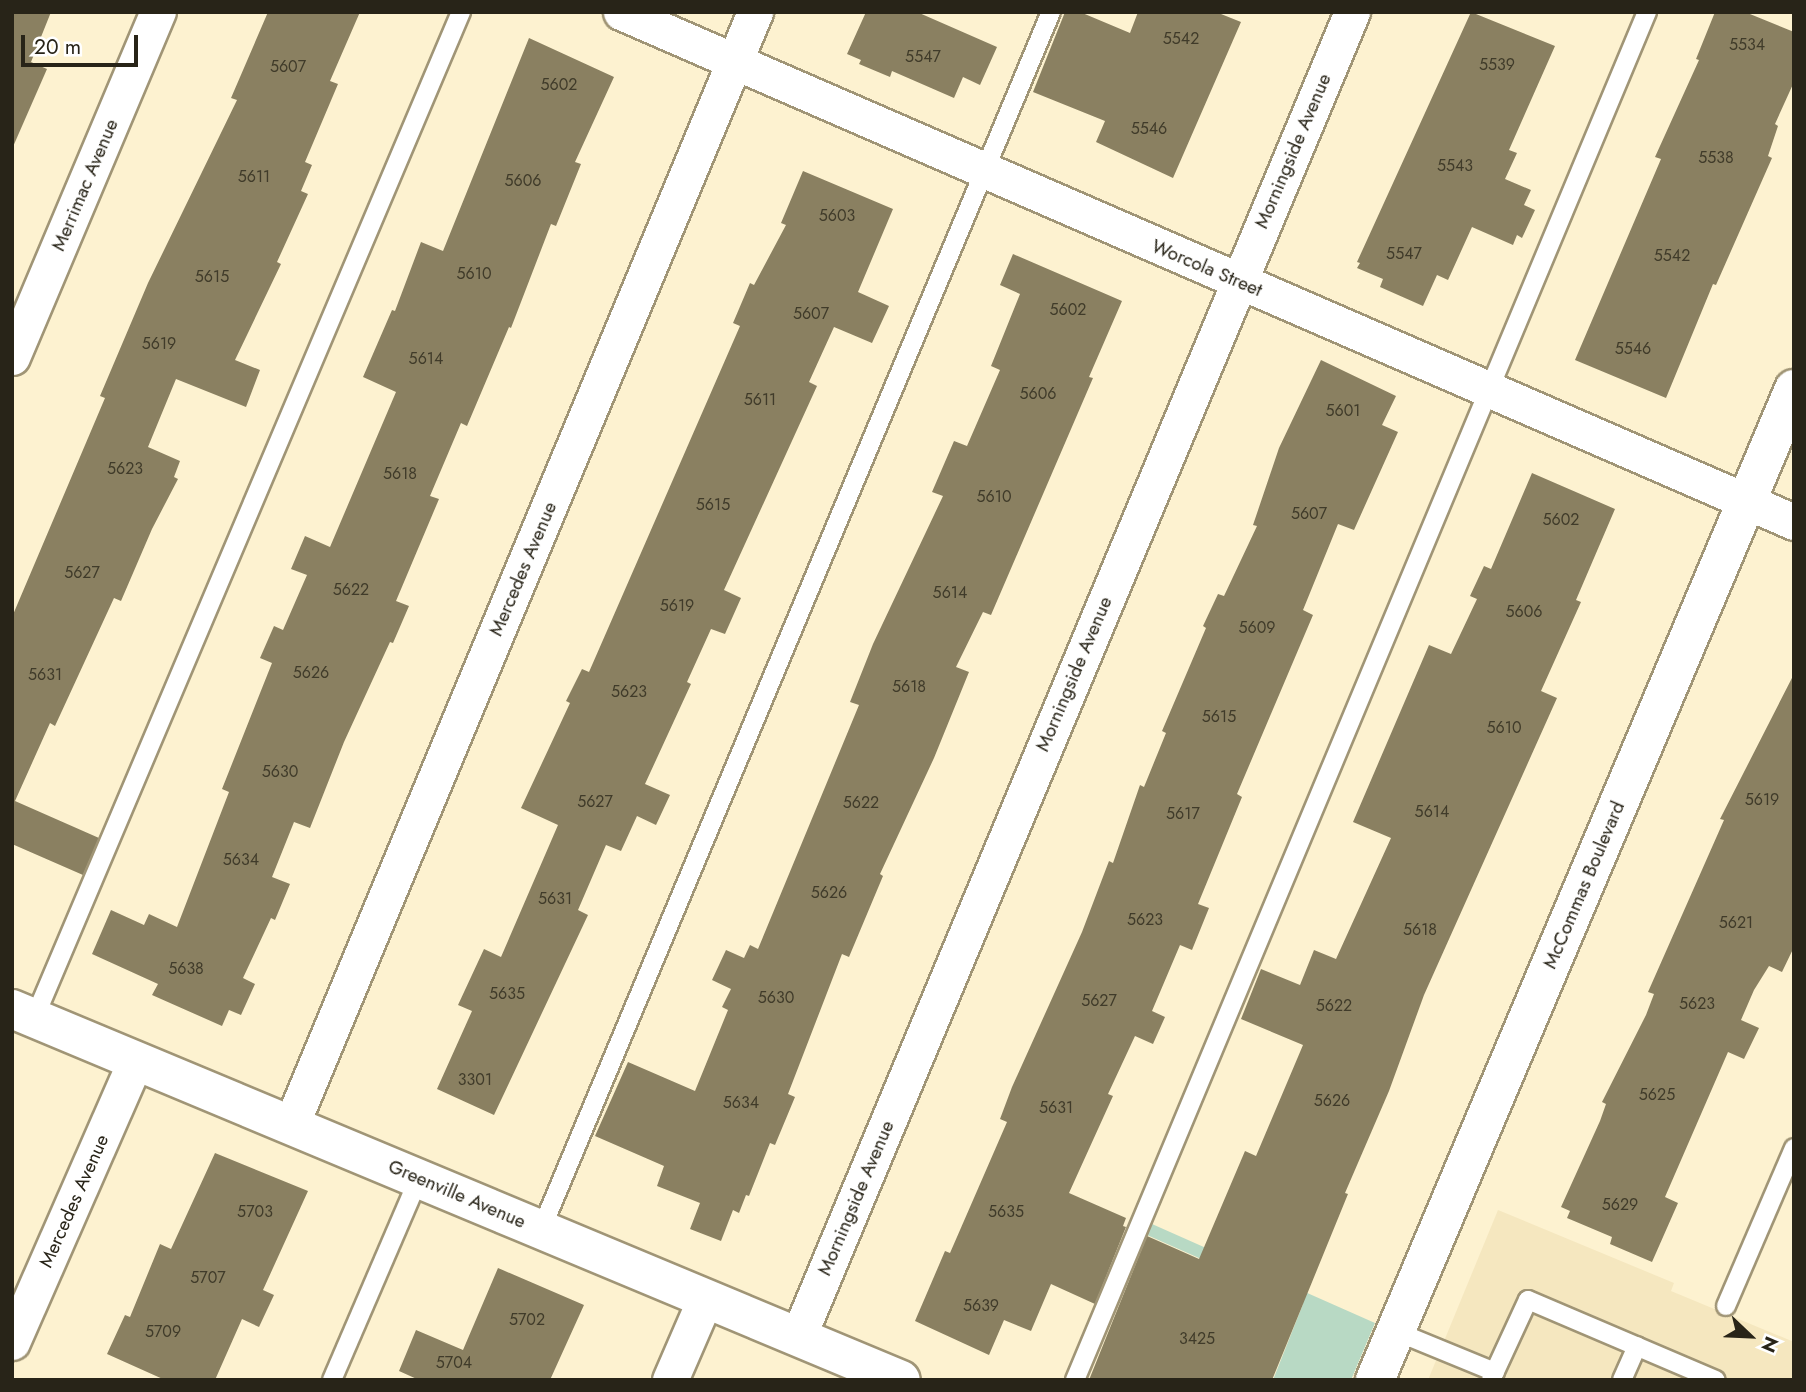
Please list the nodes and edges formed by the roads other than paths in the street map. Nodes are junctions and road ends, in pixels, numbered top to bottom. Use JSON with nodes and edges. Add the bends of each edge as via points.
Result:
{"nodes":[{"id":1,"x":158,"y":12,"type":"edge"},
{"id":2,"x":461,"y":12,"type":"edge"},
{"id":3,"x":621,"y":12,"type":"edge"},
{"id":4,"x":755,"y":12,"type":"edge"},
{"id":5,"x":1051,"y":12,"type":"edge"},
{"id":6,"x":1352,"y":12,"type":"edge"},
{"id":7,"x":1647,"y":12,"type":"edge"},
{"id":8,"x":734,"y":62,"type":"junction"},
{"id":9,"x":983,"y":172,"type":"junction"},
{"id":10,"x":1238,"y":281,"type":"junction"},
{"id":11,"x":12,"y":358,"type":"edge"},
{"id":12,"x":1794,"y":389,"type":"edge"},
{"id":13,"x":1489,"y":392,"type":"junction"},
{"id":14,"x":1746,"y":503,"type":"junction"},
{"id":15,"x":1794,"y":522,"type":"edge"},
{"id":16,"x":23,"y":1014,"type":"edge"},
{"id":17,"x":136,"y":1060,"type":"junction"},
{"id":18,"x":291,"y":1125,"type":"junction"},
{"id":19,"x":1794,"y":1148,"type":"edge"},
{"id":20,"x":419,"y":1178,"type":"junction"},
{"id":21,"x":541,"y":1230,"type":"junction"},
{"id":22,"x":705,"y":1299,"type":"junction"},
{"id":23,"x":1726,"y":1306,"type":"dead end"},
{"id":24,"x":1395,"y":1331,"type":"junction"},
{"id":25,"x":798,"y":1337,"type":"junction"},
{"id":26,"x":12,"y":1342,"type":"edge"},
{"id":27,"x":1637,"y":1346,"type":"junction"},
{"id":28,"x":1493,"y":1376,"type":"edge"},
{"id":29,"x":332,"y":1380,"type":"edge"},
{"id":30,"x":670,"y":1380,"type":"edge"},
{"id":31,"x":901,"y":1380,"type":"edge"},
{"id":32,"x":1075,"y":1380,"type":"edge"},
{"id":33,"x":1375,"y":1380,"type":"edge"},
{"id":34,"x":1622,"y":1380,"type":"edge"},
{"id":35,"x":1716,"y":1380,"type":"edge"}],
"edges":[{"from":1,"to":11,"type":"street","name":"Merrimac Avenue"},
{"from":2,"to":16,"type":"lane"},
{"from":3,"to":8,"type":"street","name":"Worcola Street"},
{"from":4,"to":8,"type":"street","name":"Mercedes Avenue"},
{"from":5,"to":9,"type":"lane"},
{"from":6,"to":10,"type":"street","name":"Morningside Avenue"},
{"from":7,"to":13,"type":"lane"},
{"from":8,"to":9,"type":"street","name":"Worcola Street"},
{"from":8,"to":18,"type":"street","name":"Mercedes Avenue"},
{"from":9,"to":10,"type":"street","name":"Worcola Street"},
{"from":9,"to":21,"type":"lane"},
{"from":10,"to":13,"type":"street","name":"Worcola Street"},
{"from":10,"to":25,"type":"street","name":"Morningside Avenue"},
{"from":12,"to":14,"type":"street","name":"McCommas Boulevard"},
{"from":13,"to":14,"type":"street","name":"Worcola Street"},
{"from":13,"to":32,"type":"lane"},
{"from":14,"to":15,"type":"street","name":"Worcola Street"},
{"from":14,"to":24,"type":"street","name":"McCommas Boulevard"},
{"from":16,"to":17,"type":"street","name":"Greenville Avenue"},
{"from":17,"to":18,"type":"street","name":"Greenville Avenue"},
{"from":17,"to":26,"type":"street","name":"Mercedes Avenue"},
{"from":18,"to":20,"type":"street","name":"Greenville Avenue"},
{"from":19,"to":23,"type":"lane"},
{"from":20,"to":21,"type":"street","name":"Greenville Avenue"},
{"from":20,"to":29,"type":"lane"},
{"from":21,"to":22,"type":"street","name":"Greenville Avenue"},
{"from":22,"to":25,"type":"street","name":"Greenville Avenue"},
{"from":22,"to":30,"type":"street"},
{"from":24,"to":28,"type":"lane"},
{"from":24,"to":33,"type":"street","name":"McCommas Boulevard"},
{"from":25,"to":31,"type":"street","name":"Greenville Avenue"},
{"from":27,"to":28,"type":"lane","via":[[1528,1300]]},
{"from":27,"to":34,"type":"lane"},
{"from":27,"to":35,"type":"lane"}]}
